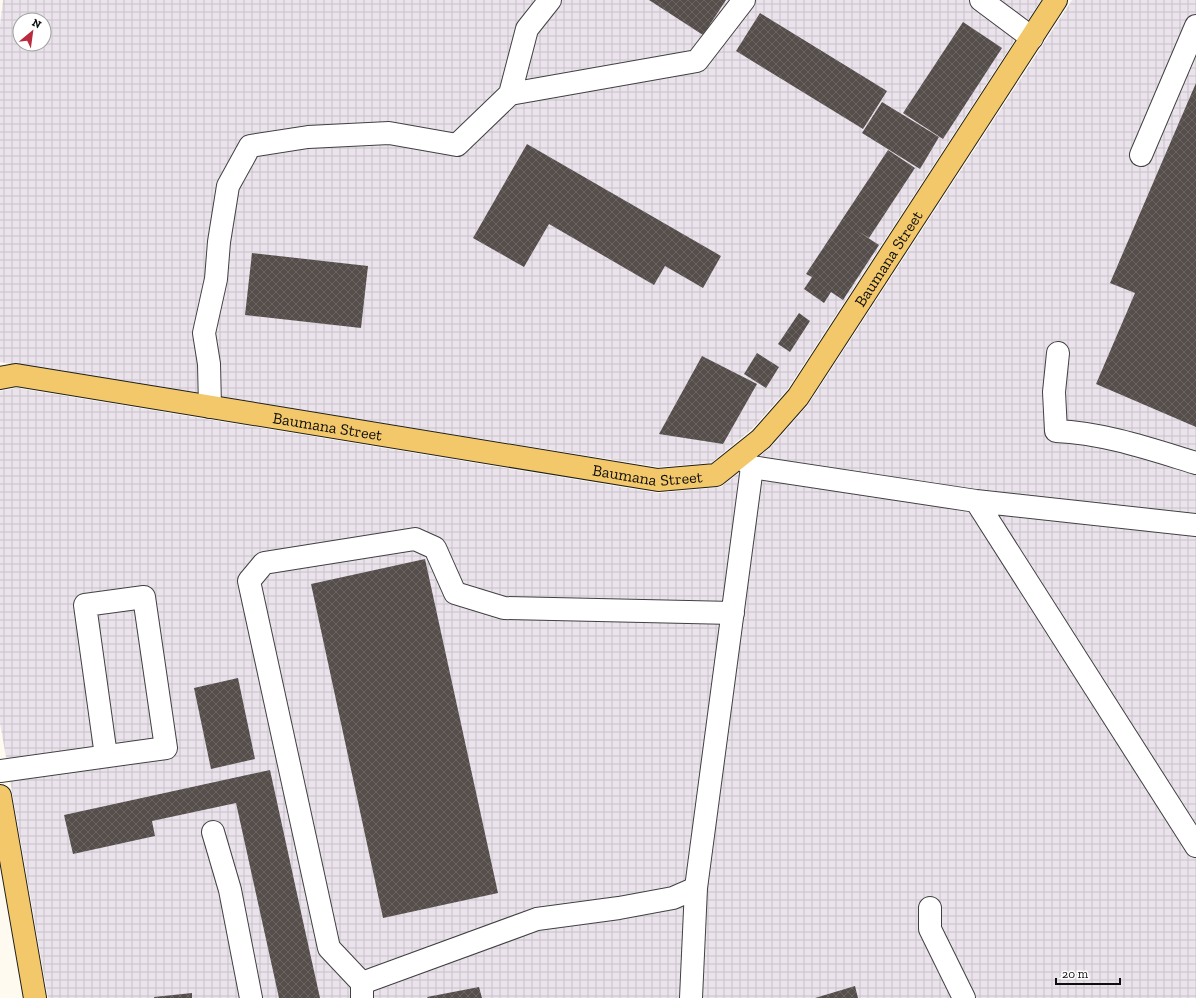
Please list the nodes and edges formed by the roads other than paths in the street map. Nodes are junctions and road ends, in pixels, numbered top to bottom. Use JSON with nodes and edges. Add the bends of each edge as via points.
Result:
{"nodes":[{"id":1,"x":550,"y":0,"type":"edge"},
{"id":2,"x":744,"y":0,"type":"edge"},
{"id":3,"x":981,"y":0,"type":"edge"},
{"id":4,"x":1056,"y":0,"type":"edge"},
{"id":5,"x":1196,"y":26,"type":"edge"},
{"id":6,"x":1032,"y":38,"type":"junction"},
{"id":7,"x":510,"y":94,"type":"junction"},
{"id":8,"x":1141,"y":155,"type":"dead end"},
{"id":9,"x":1058,"y":352,"type":"dead end"},
{"id":10,"x":0,"y":378,"type":"edge"},
{"id":11,"x":210,"y":407,"type":"junction"},
{"id":12,"x":746,"y":461,"type":"junction"},
{"id":13,"x":1196,"y":463,"type":"edge"},
{"id":14,"x":976,"y":501,"type":"junction"},
{"id":15,"x":1196,"y":525,"type":"edge"},
{"id":16,"x":733,"y":613,"type":"junction"},
{"id":17,"x":106,"y":756,"type":"junction"},
{"id":18,"x":0,"y":771,"type":"edge"},
{"id":19,"x":0,"y":796,"type":"edge"},
{"id":20,"x":213,"y":832,"type":"dead end"},
{"id":21,"x":1196,"y":846,"type":"edge"},
{"id":22,"x":696,"y":888,"type":"junction"},
{"id":23,"x":930,"y":908,"type":"dead end"},
{"id":24,"x":362,"y":991,"type":"edge"},
{"id":25,"x":35,"y":998,"type":"edge"},
{"id":26,"x":251,"y":998,"type":"edge"},
{"id":27,"x":691,"y":998,"type":"edge"},
{"id":28,"x":964,"y":998,"type":"edge"}],
"edges":[{"from":1,"to":7,"type":"lane","via":[[526,29]]},
{"from":2,"to":7,"type":"lane","via":[[697,61]]},
{"from":3,"to":6,"type":"lane"},
{"from":4,"to":6,"type":"main road","name":"Baumana Street"},
{"from":5,"to":8,"type":"lane"},
{"from":6,"to":12,"type":"main road","name":"Baumana Street","via":[[798,397],[761,439]]},
{"from":7,"to":11,"type":"lane","via":[[457,145],[389,133],[308,136],[250,146],[228,186],[216,279],[204,333],[209,364]]},
{"from":9,"to":13,"type":"lane","via":[[1054,392],[1056,431],[1075,432],[1139,445]]},
{"from":10,"to":11,"type":"main road","name":"Baumana Street","via":[[16,375]]},
{"from":11,"to":12,"type":"main road","name":"Baumana Street","via":[[658,480],[716,475]]},
{"from":12,"to":14,"type":"lane"},
{"from":12,"to":16,"type":"lane"},
{"from":14,"to":15,"type":"lane"},
{"from":14,"to":21,"type":"lane"},
{"from":16,"to":22,"type":"lane"},
{"from":16,"to":24,"type":"lane","via":[[504,608],[455,593],[435,548],[415,539],[264,563],[249,581],[329,948]]},
{"from":17,"to":17,"type":"lane","via":[[166,748],[144,597],[85,605]]},
{"from":17,"to":18,"type":"lane"},
{"from":19,"to":25,"type":"main road"},
{"from":20,"to":26,"type":"lane","via":[[230,890]]},
{"from":22,"to":24,"type":"lane","via":[[673,898],[537,919]]},
{"from":22,"to":27,"type":"lane"},
{"from":23,"to":28,"type":"lane","via":[[930,929]]}]}
